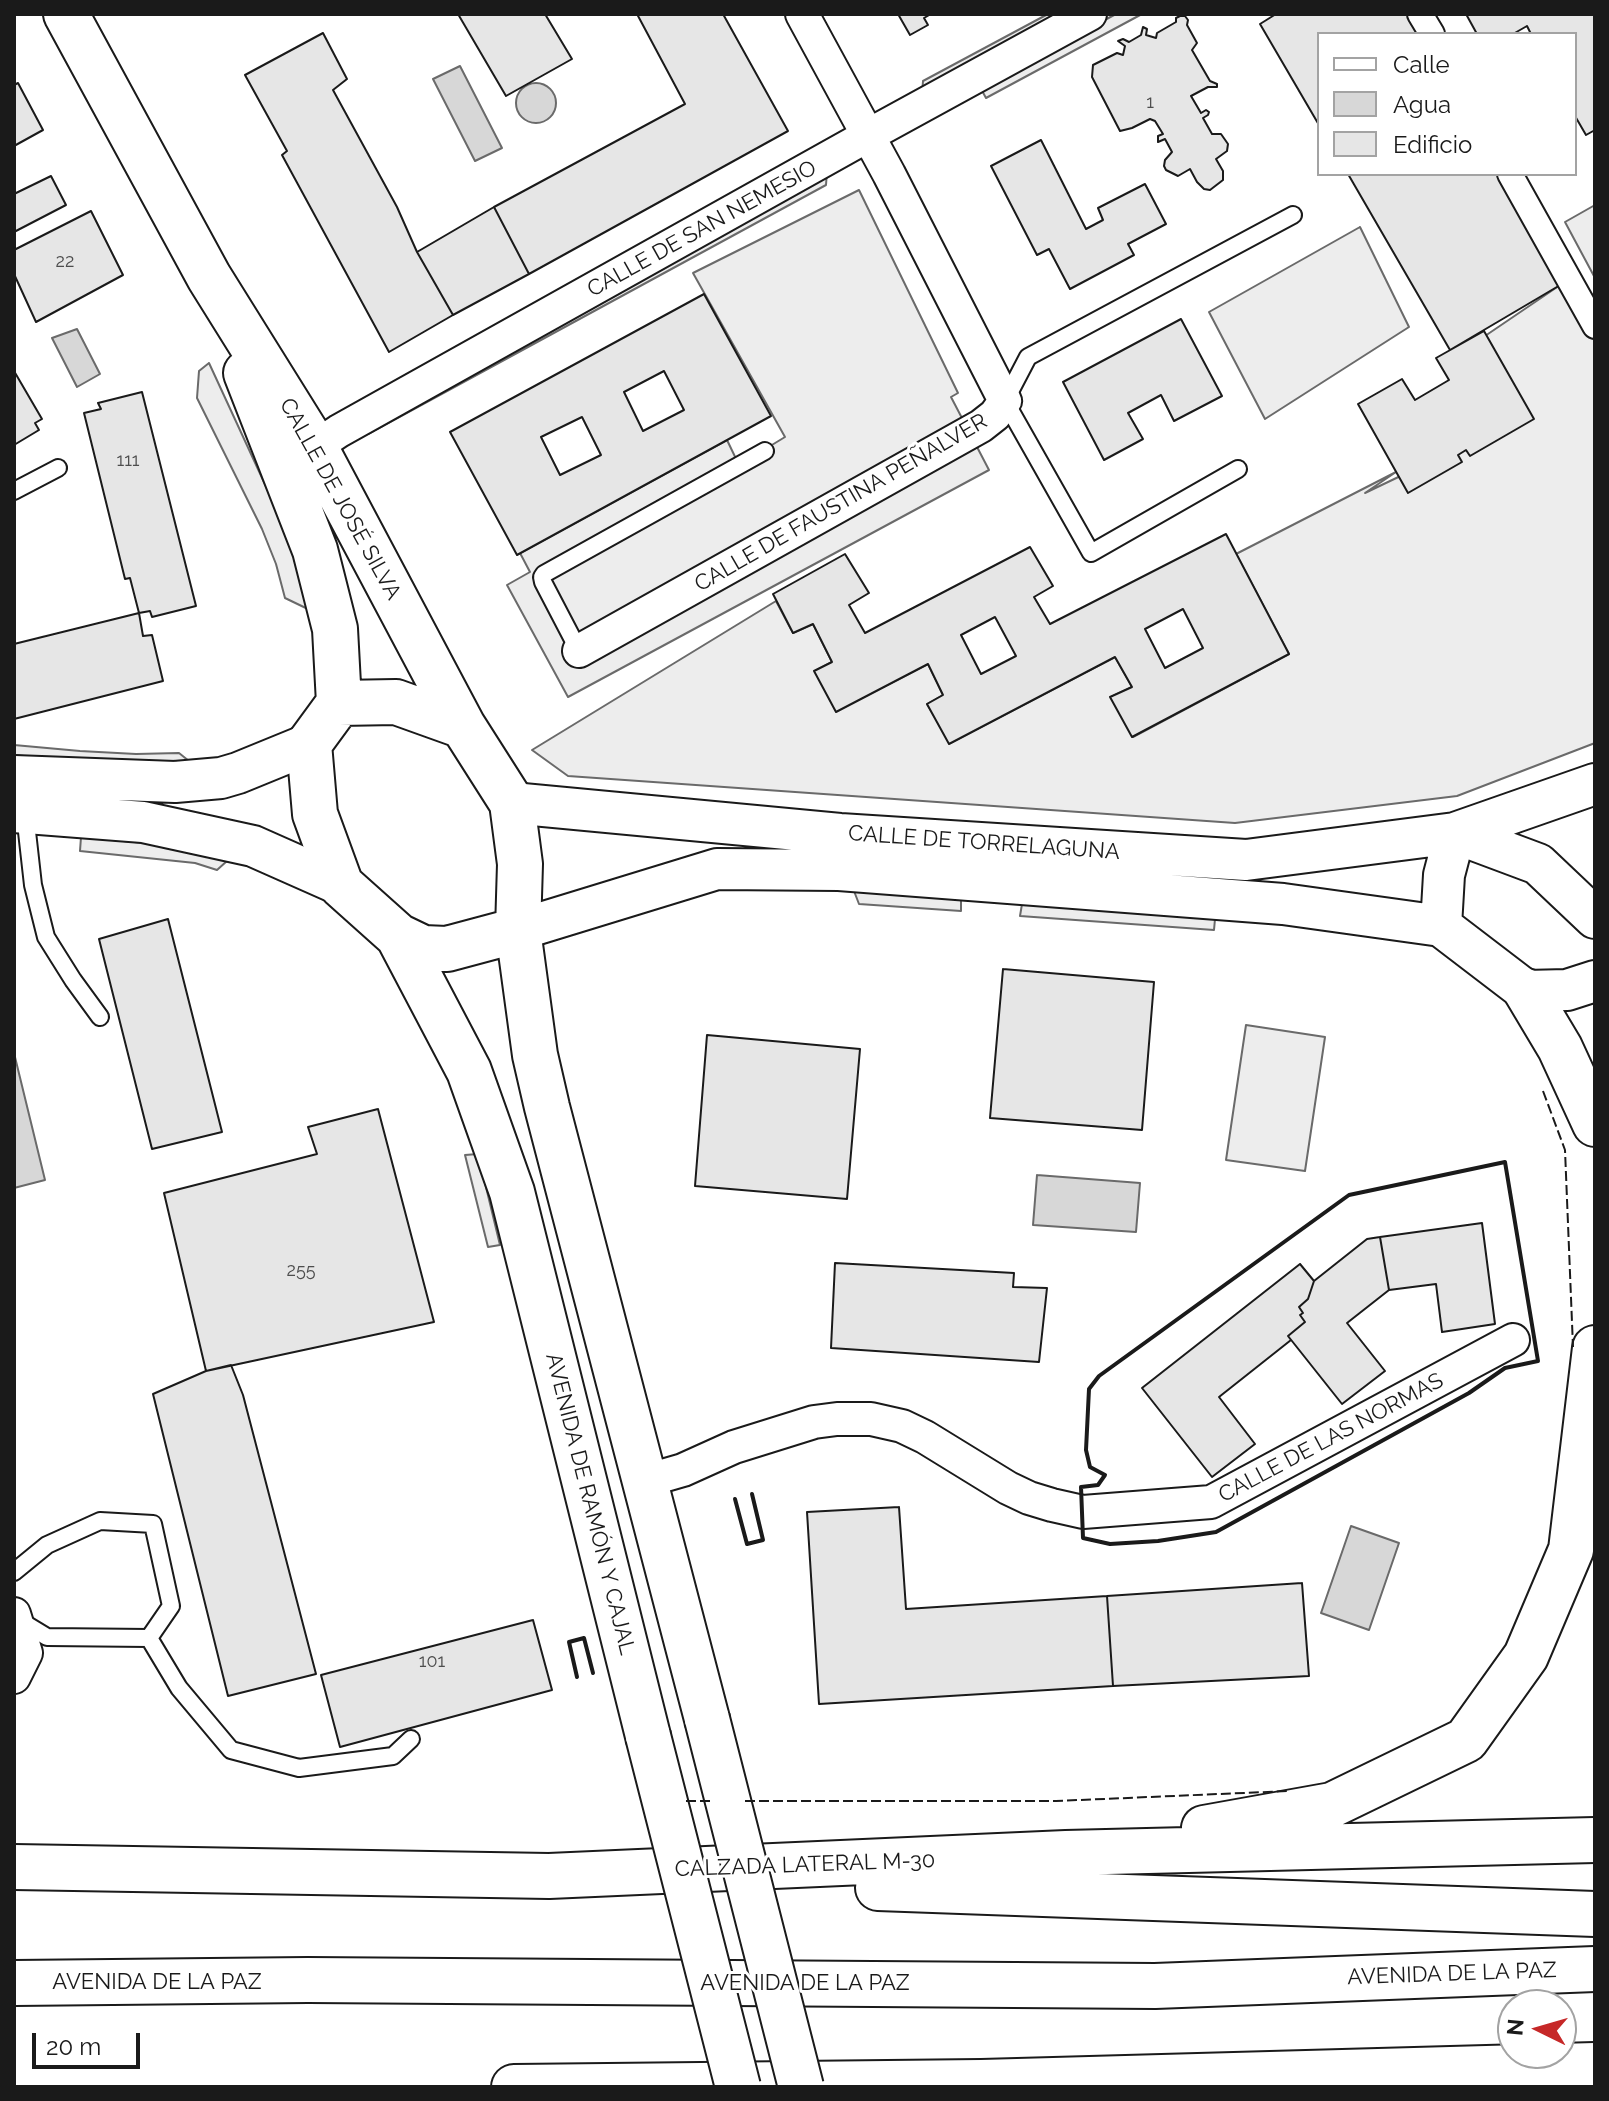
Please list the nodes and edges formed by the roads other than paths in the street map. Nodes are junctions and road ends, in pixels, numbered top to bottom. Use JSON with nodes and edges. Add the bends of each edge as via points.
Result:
{"nodes":[{"id":1,"x":66,"y":14,"type":"edge"},
{"id":2,"x":802,"y":14,"type":"edge"},
{"id":3,"x":1090,"y":14,"type":"edge"},
{"id":4,"x":1420,"y":14,"type":"edge"},
{"id":5,"x":1431,"y":32,"type":"edge"},
{"id":6,"x":867,"y":136,"type":"junction"},
{"id":7,"x":1511,"y":176,"type":"edge"},
{"id":8,"x":1293,"y":215,"type":"dead end"},
{"id":9,"x":209,"y":277,"type":"junction"},
{"id":10,"x":1595,"y":326,"type":"edge"},
{"id":11,"x":1005,"y":401,"type":"junction"},
{"id":12,"x":315,"y":447,"type":"junction"},
{"id":13,"x":765,"y":451,"type":"dead end"},
{"id":14,"x":58,"y":468,"type":"dead end"},
{"id":15,"x":1238,"y":469,"type":"dead end"},
{"id":16,"x":14,"y":491,"type":"edge"},
{"id":17,"x":579,"y":651,"type":"joint"},
{"id":18,"x":339,"y":703,"type":"junction"},
{"id":19,"x":463,"y":726,"type":"junction"},
{"id":20,"x":309,"y":744,"type":"junction"},
{"id":21,"x":1595,"y":784,"type":"edge"},
{"id":22,"x":18,"y":800,"type":"edge"},
{"id":23,"x":512,"y":803,"type":"junction"},
{"id":24,"x":1455,"y":833,"type":"junction"},
{"id":25,"x":341,"y":885,"type":"junction"},
{"id":26,"x":1595,"y":918,"type":"edge"},
{"id":27,"x":1441,"y":926,"type":"junction"},
{"id":28,"x":518,"y":930,"type":"junction"},
{"id":29,"x":398,"y":936,"type":"junction"},
{"id":30,"x":1595,"y":981,"type":"edge"},
{"id":31,"x":1526,"y":991,"type":"junction"},
{"id":32,"x":100,"y":1017,"type":"dead end"},
{"id":33,"x":1595,"y":1124,"type":"edge"},
{"id":34,"x":1513,"y":1340,"type":"dead end"},
{"id":35,"x":1595,"y":1348,"type":"edge"},
{"id":36,"x":645,"y":1481,"type":"junction"},
{"id":37,"x":14,"y":1572,"type":"edge"},
{"id":38,"x":14,"y":1616,"type":"edge"},
{"id":39,"x":149,"y":1638,"type":"junction"},
{"id":40,"x":14,"y":1677,"type":"edge"},
{"id":41,"x":411,"y":1739,"type":"dead end"},
{"id":42,"x":1595,"y":1840,"type":"edge"},
{"id":43,"x":1066,"y":1853,"type":"junction"},
{"id":44,"x":14,"y":1867,"type":"edge"},
{"id":45,"x":549,"y":1876,"type":"junction"},
{"id":46,"x":1595,"y":1914,"type":"edge"},
{"id":47,"x":1595,"y":1969,"type":"edge"},
{"id":48,"x":14,"y":1983,"type":"edge"},
{"id":49,"x":1595,"y":2065,"type":"edge"},
{"id":50,"x":514,"y":2087,"type":"edge"},
{"id":51,"x":738,"y":2087,"type":"edge"},
{"id":52,"x":801,"y":2087,"type":"edge"}],
"edges":[{"from":1,"to":9,"type":"main road","name":"CALLE DE JOSÉ SILVA"},
{"from":2,"to":6,"type":"street","name":"CALLE DE FAUSTINA PEÑALVER"},
{"from":3,"to":6,"type":"street","name":"CALLE DE SAN NEMESIO"},
{"from":4,"to":5,"type":"street"},
{"from":6,"to":11,"type":"street","name":"CALLE DE FAUSTINA PEÑALVER"},
{"from":6,"to":12,"type":"street","name":"CALLE DE SAN NEMESIO"},
{"from":7,"to":10,"type":"street"},
{"from":8,"to":11,"type":"lane","via":[[1028,357]]},
{"from":9,"to":12,"type":"main road","name":"CALLE DE JOSÉ SILVA"},
{"from":9,"to":18,"type":"main road","name":"CALLE DE JOSÉ SILVA","via":[[315,550],[335,629]]},
{"from":11,"to":15,"type":"lane","via":[[1091,553]]},
{"from":11,"to":17,"type":"street","name":"CALLE DE FAUSTINA PEÑALVER","via":[[981,426]]},
{"from":12,"to":19,"type":"main road","name":"CALLE DE JOSÉ SILVA"},
{"from":13,"to":17,"type":"lane","via":[[544,574],[543,582]]},
{"from":14,"to":16,"type":"lane"},
{"from":18,"to":19,"type":"main road","via":[[396,702]]},
{"from":18,"to":20,"type":"main road"},
{"from":19,"to":23,"type":"main road"},
{"from":20,"to":22,"type":"street","via":[[221,778]]},
{"from":20,"to":25,"type":"main road","via":[[315,814]]},
{"from":21,"to":24,"type":"street","name":"CALLE DE TORRELAGUNA"},
{"from":22,"to":25,"type":"street","via":[[253,846]]},
{"from":22,"to":32,"type":"lane","via":[[46,937]]},
{"from":23,"to":24,"type":"street","name":"CALLE DE TORRELAGUNA","via":[[840,834],[1246,860]]},
{"from":23,"to":28,"type":"main road","via":[[520,864]]},
{"from":24,"to":26,"type":"street","via":[[1538,864]]},
{"from":24,"to":27,"type":"street","via":[[1444,875]]},
{"from":25,"to":29,"type":"main road"},
{"from":27,"to":28,"type":"street","name":"CALLE DE TORRELAGUNA","via":[[1283,904],[778,868],[717,869]]},
{"from":27,"to":31,"type":"street","name":"CALLE DE TORRELAGUNA"},
{"from":28,"to":29,"type":"main road","via":[[447,949],[423,948]]},
{"from":28,"to":36,"type":"main road","via":[[535,1055]]},
{"from":29,"to":51,"type":"main road","name":"AVENIDA DE RAMÓN Y CAJAL","bridge":true,"via":[[469,1071],[512,1192]]},
{"from":30,"to":31,"type":"street","via":[[1567,990]]},
{"from":31,"to":33,"type":"main road"},
{"from":34,"to":36,"type":"street","name":"CALLE DE LAS NORMAS","via":[[1211,1502],[1083,1512],[1052,1505],[1008,1488],[902,1426],[871,1419],[814,1422]]},
{"from":35,"to":43,"type":"main road","via":[[1571,1550],[1526,1656],[1466,1740],[1332,1805]]},
{"from":36,"to":52,"type":"main road","bridge":true},
{"from":37,"to":39,"type":"lane","via":[[47,1545],[100,1521],[153,1524],[171,1606]]},
{"from":38,"to":39,"type":"lane","via":[[47,1637]]},
{"from":38,"to":40,"type":"street","via":[[26,1653]]},
{"from":39,"to":41,"type":"lane","via":[[179,1688],[231,1750],[299,1768],[393,1756]]},
{"from":42,"to":43,"type":"main road","name":"CALZADA LATERAL M-30"},
{"from":43,"to":45,"type":"main road","name":"CALZADA LATERAL M-30"},
{"from":44,"to":45,"type":"main road","name":"CALZADA LATERAL M-30"},
{"from":45,"to":46,"type":"main road"},
{"from":47,"to":48,"type":"main road","name":"AVENIDA DE LA PAZ","via":[[1155,1986]]},
{"from":49,"to":50,"type":"main road","via":[[981,2082]]}]}
